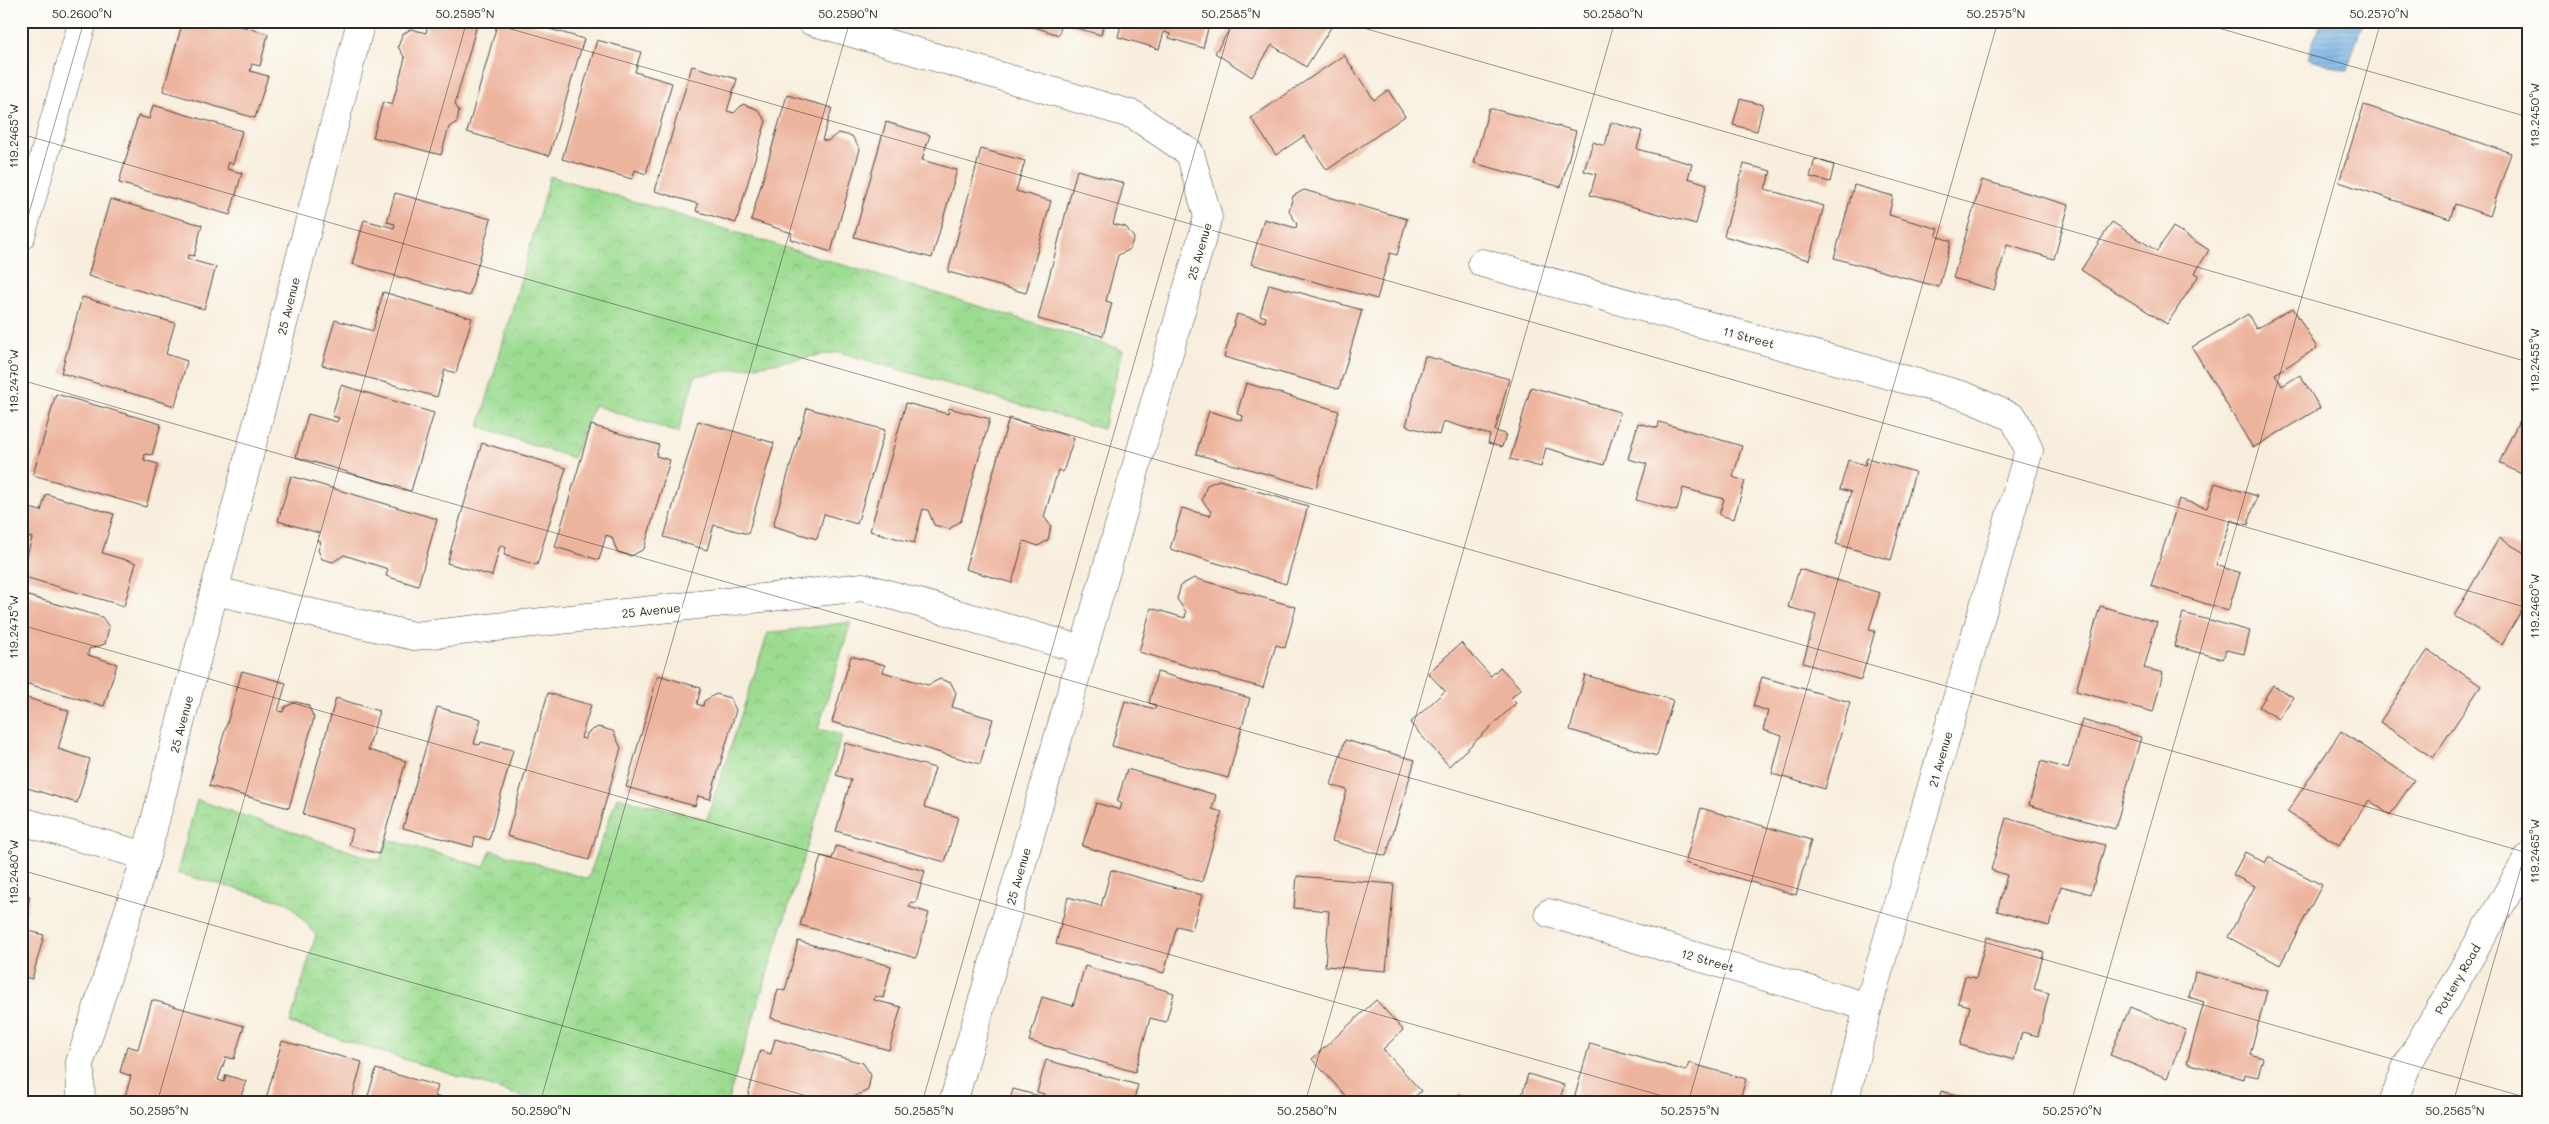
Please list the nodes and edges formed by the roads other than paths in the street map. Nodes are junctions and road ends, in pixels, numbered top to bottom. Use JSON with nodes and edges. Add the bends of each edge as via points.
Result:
{"nodes":[{"id":1,"x":83,"y":21,"type":"edge"},
{"id":2,"x":361,"y":21,"type":"edge"},
{"id":3,"x":811,"y":21,"type":"edge"},
{"id":4,"x":21,"y":236,"type":"edge"},
{"id":5,"x":1482,"y":263,"type":"dead end"},
{"id":6,"x":2014,"y":418,"type":"joint"},
{"id":7,"x":215,"y":591,"type":"junction"},
{"id":8,"x":1084,"y":650,"type":"junction"},
{"id":9,"x":21,"y":821,"type":"edge"},
{"id":10,"x":146,"y":856,"type":"junction"},
{"id":11,"x":2528,"y":858,"type":"edge"},
{"id":12,"x":1549,"y":913,"type":"dead end"},
{"id":13,"x":1868,"y":1007,"type":"junction"},
{"id":14,"x":81,"y":1103,"type":"edge"},
{"id":15,"x":953,"y":1103,"type":"edge"},
{"id":16,"x":1844,"y":1103,"type":"edge"},
{"id":17,"x":2393,"y":1103,"type":"edge"}],
"edges":[{"from":1,"to":4,"type":"street"},
{"from":2,"to":7,"type":"street","name":"25 Avenue"},
{"from":3,"to":8,"type":"street","name":"25 Avenue","via":[[1134,115],[1190,153],[1208,217]]},
{"from":5,"to":6,"type":"street","name":"11 Street","via":[[1966,396]]},
{"from":6,"to":13,"type":"street","name":"21 Avenue","via":[[2029,450],[2027,459]]},
{"from":7,"to":8,"type":"street","name":"25 Avenue","via":[[414,636],[863,587]]},
{"from":7,"to":10,"type":"street","name":"25 Avenue"},
{"from":8,"to":15,"type":"street","name":"25 Avenue"},
{"from":9,"to":10,"type":"street"},
{"from":10,"to":14,"type":"street","name":"25 Avenue","via":[[80,1062]]},
{"from":11,"to":17,"type":"street","name":"Pottery Road","via":[[2407,1065]]},
{"from":12,"to":13,"type":"street","name":"12 Street"},
{"from":13,"to":16,"type":"street","name":"21 Avenue"}]}
